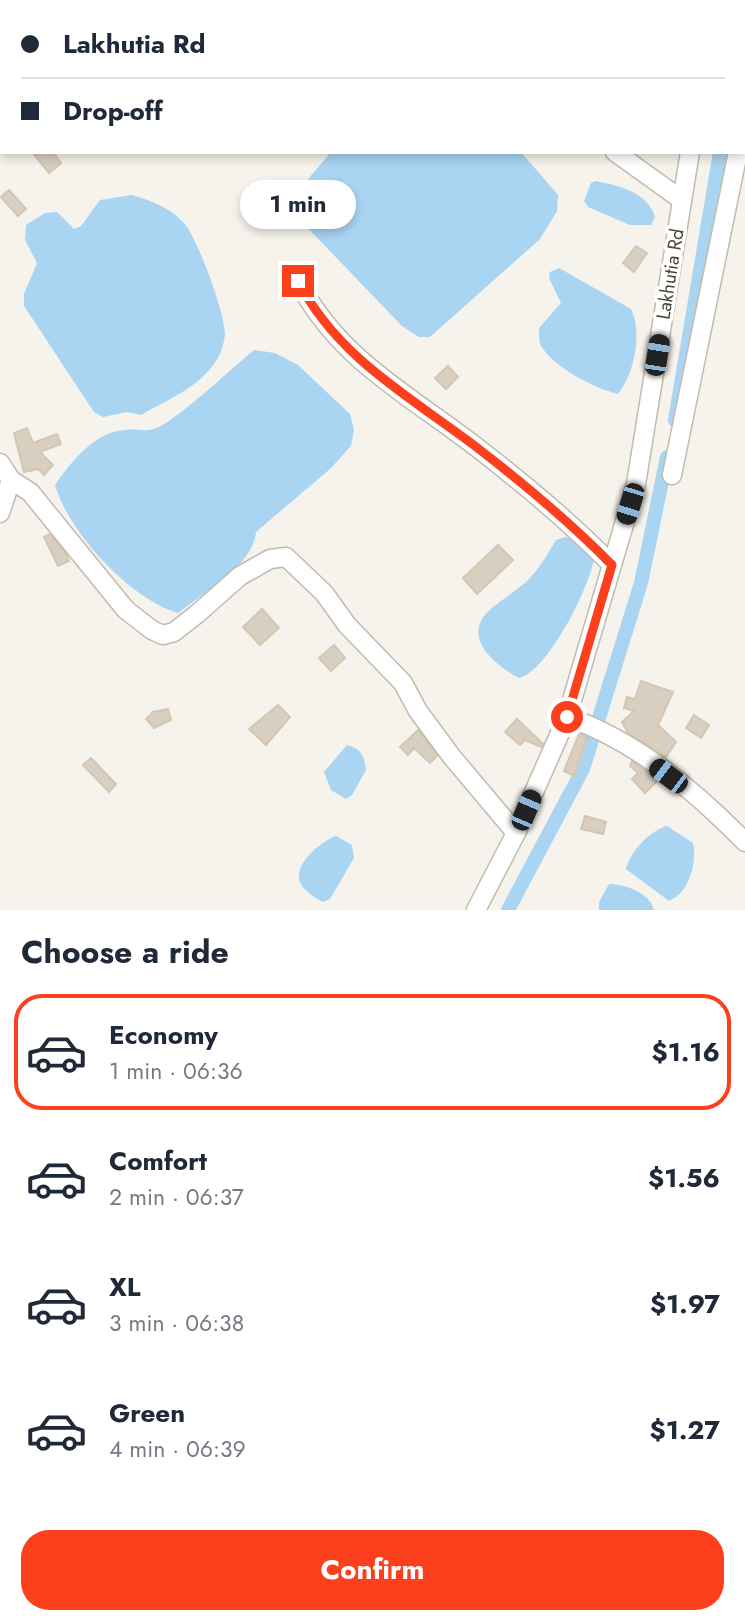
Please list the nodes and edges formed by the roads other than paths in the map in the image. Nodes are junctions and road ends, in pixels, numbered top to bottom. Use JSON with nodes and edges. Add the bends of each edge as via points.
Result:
{"nodes":[{"id":1,"x":618,"y":154,"type":"edge"},
{"id":2,"x":690,"y":154,"type":"edge"},
{"id":3,"x":738,"y":154,"type":"edge"},
{"id":4,"x":682,"y":200,"type":"junction"},
{"id":5,"x":298,"y":281,"type":"dead end"},
{"id":6,"x":0,"y":463,"type":"edge"},
{"id":7,"x":672,"y":475,"type":"dead end"},
{"id":8,"x":11,"y":480,"type":"junction"},
{"id":9,"x":0,"y":513,"type":"edge"},
{"id":10,"x":612,"y":565,"type":"junction"},
{"id":11,"x":567,"y":717,"type":"junction"},
{"id":12,"x":516,"y":833,"type":"junction"},
{"id":13,"x":745,"y":842,"type":"edge"},
{"id":14,"x":476,"y":910,"type":"edge"}],
"edges":[{"from":1,"to":4,"type":"street"},
{"from":2,"to":4,"type":"street","name":"Lakhutia Rd"},
{"from":3,"to":7,"type":"street"},
{"from":4,"to":10,"type":"street","name":"Lakhutia Rd","via":[[636,484]]},
{"from":5,"to":10,"type":"street","via":[[317,315],[362,363],[531,491]]},
{"from":6,"to":8,"type":"street"},
{"from":8,"to":9,"type":"street"},
{"from":8,"to":12,"type":"street","via":[[30,492],[126,610],[163,635],[174,632],[240,576],[270,559],[286,557],[403,683],[452,757]]},
{"from":10,"to":11,"type":"street","name":"Lakhutia Rd"},
{"from":11,"to":12,"type":"street","name":"Lakhutia Rd"},
{"from":11,"to":13,"type":"street","via":[[623,742],[713,809]]},
{"from":12,"to":14,"type":"street","name":"Lakhutia Rd"}]}
